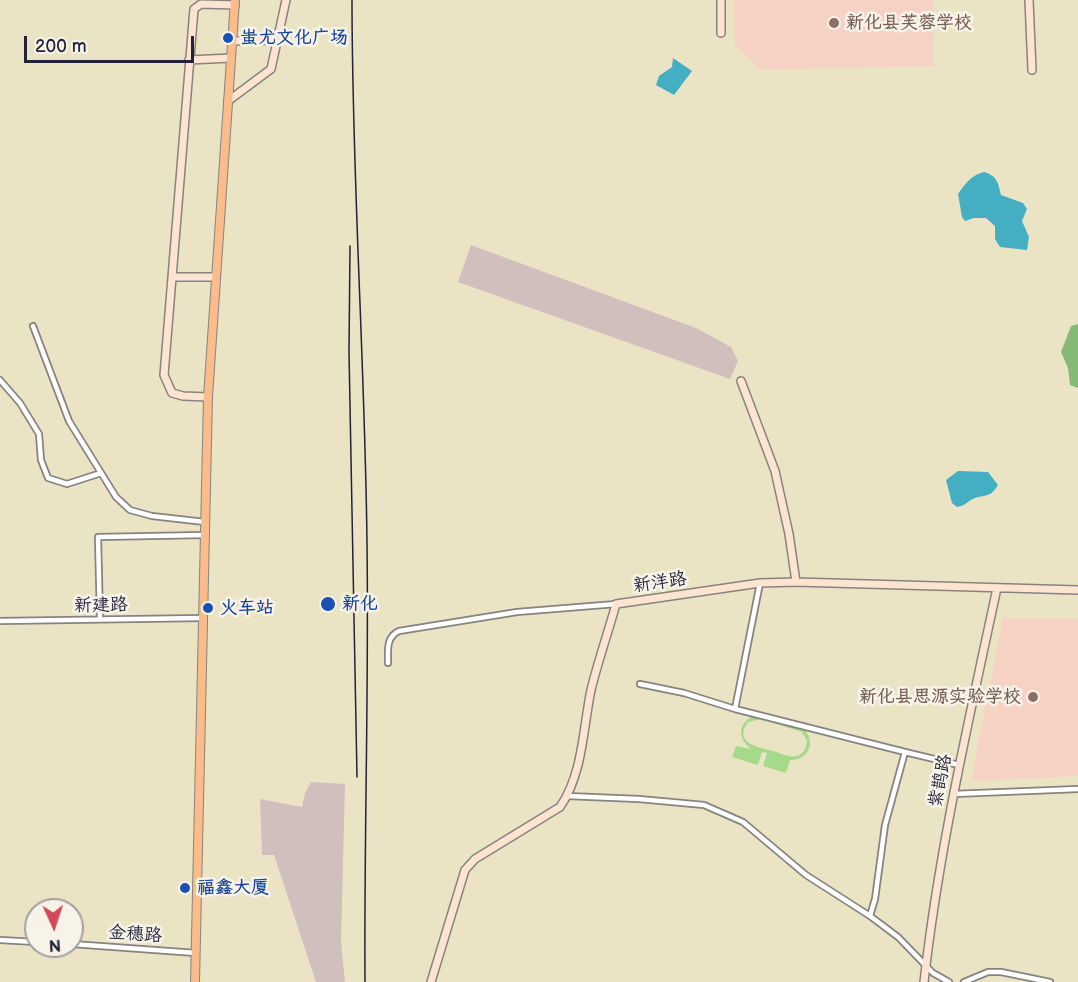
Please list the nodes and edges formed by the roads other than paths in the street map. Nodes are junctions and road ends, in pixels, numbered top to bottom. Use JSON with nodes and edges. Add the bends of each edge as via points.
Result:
{"nodes":[{"id":1,"x":286,"y":0,"type":"edge"},
{"id":2,"x":720,"y":0,"type":"edge"},
{"id":3,"x":1029,"y":0,"type":"edge"},
{"id":4,"x":235,"y":2,"type":"edge"},
{"id":5,"x":721,"y":33,"type":"dead end"},
{"id":6,"x":278,"y":40,"type":"junction"},
{"id":7,"x":232,"y":41,"type":"junction"},
{"id":8,"x":231,"y":58,"type":"junction"},
{"id":9,"x":189,"y":60,"type":"junction"},
{"id":10,"x":1032,"y":70,"type":"dead end"},
{"id":11,"x":228,"y":101,"type":"junction"},
{"id":12,"x":172,"y":277,"type":"junction"},
{"id":13,"x":216,"y":277,"type":"junction"},
{"id":14,"x":33,"y":326,"type":"dead end"},
{"id":15,"x":0,"y":380,"type":"edge"},
{"id":16,"x":741,"y":381,"type":"dead end"},
{"id":17,"x":208,"y":397,"type":"junction"},
{"id":18,"x":101,"y":473,"type":"junction"},
{"id":19,"x":205,"y":522,"type":"junction"},
{"id":20,"x":205,"y":535,"type":"junction"},
{"id":21,"x":796,"y":582,"type":"junction"},
{"id":22,"x":760,"y":583,"type":"junction"},
{"id":23,"x":997,"y":588,"type":"junction"},
{"id":24,"x":1078,"y":590,"type":"edge"},
{"id":25,"x":616,"y":604,"type":"junction"},
{"id":26,"x":203,"y":618,"type":"junction"},
{"id":27,"x":100,"y":619,"type":"junction"},
{"id":28,"x":0,"y":621,"type":"edge"},
{"id":29,"x":388,"y":663,"type":"dead end"},
{"id":30,"x":639,"y":684,"type":"dead end"},
{"id":31,"x":735,"y":709,"type":"junction"},
{"id":32,"x":905,"y":752,"type":"junction"},
{"id":33,"x":959,"y":765,"type":"junction"},
{"id":34,"x":1078,"y":789,"type":"edge"},
{"id":35,"x":953,"y":794,"type":"junction"},
{"id":36,"x":567,"y":796,"type":"junction"},
{"id":37,"x":870,"y":916,"type":"junction"},
{"id":38,"x":0,"y":940,"type":"edge"},
{"id":39,"x":24,"y":941,"type":"edge"},
{"id":40,"x":84,"y":945,"type":"edge"},
{"id":41,"x":196,"y":953,"type":"junction"},
{"id":42,"x":926,"y":966,"type":"junction"},
{"id":43,"x":195,"y":982,"type":"edge"},
{"id":44,"x":432,"y":982,"type":"edge"},
{"id":45,"x":924,"y":982,"type":"edge"},
{"id":46,"x":949,"y":982,"type":"edge"},
{"id":47,"x":964,"y":982,"type":"edge"},
{"id":48,"x":1050,"y":982,"type":"edge"}],
"edges":[{"from":1,"to":6,"type":"street"},
{"from":2,"to":5,"type":"street"},
{"from":3,"to":10,"type":"street"},
{"from":4,"to":7,"type":"main road"},
{"from":4,"to":9,"type":"street","via":[[201,4],[194,9]]},
{"from":6,"to":7,"type":"street"},
{"from":6,"to":11,"type":"street","via":[[272,69]]},
{"from":7,"to":8,"type":"main road"},
{"from":8,"to":9,"type":"street"},
{"from":8,"to":11,"type":"main road"},
{"from":9,"to":12,"type":"street"},
{"from":11,"to":13,"type":"main road"},
{"from":12,"to":13,"type":"street"},
{"from":12,"to":17,"type":"street","via":[[164,375],[172,393]]},
{"from":13,"to":17,"type":"main road"},
{"from":14,"to":18,"type":"street","via":[[69,422]]},
{"from":15,"to":18,"type":"street","via":[[39,434],[41,460],[48,478],[66,484]]},
{"from":16,"to":21,"type":"street","via":[[775,471]]},
{"from":17,"to":19,"type":"main road"},
{"from":18,"to":19,"type":"street","via":[[130,510]]},
{"from":19,"to":20,"type":"main road"},
{"from":20,"to":26,"type":"main road"},
{"from":20,"to":27,"type":"street","via":[[98,537]]},
{"from":21,"to":22,"type":"street","name":"新洋路"},
{"from":21,"to":23,"type":"street","name":"新洋路"},
{"from":22,"to":25,"type":"street","name":"新洋路"},
{"from":22,"to":31,"type":"street"},
{"from":23,"to":24,"type":"street","name":"新洋路"},
{"from":23,"to":33,"type":"street","name":"紫鹊路"},
{"from":25,"to":29,"type":"street","via":[[518,612],[399,631],[388,641]]},
{"from":25,"to":36,"type":"street","name":"新洋路"},
{"from":26,"to":27,"type":"street","name":"新建路"},
{"from":26,"to":41,"type":"main road"},
{"from":27,"to":28,"type":"street","name":"新建路"},
{"from":30,"to":31,"type":"street"},
{"from":31,"to":32,"type":"street"},
{"from":32,"to":33,"type":"street"},
{"from":32,"to":37,"type":"street","via":[[885,825]]},
{"from":33,"to":35,"type":"street","name":"紫鹊路"},
{"from":34,"to":35,"type":"street"},
{"from":35,"to":42,"type":"street","name":"紫鹊路"},
{"from":36,"to":37,"type":"street","via":[[704,806],[722,813],[743,822],[806,875]]},
{"from":36,"to":44,"type":"street","name":"新洋路","via":[[560,807],[465,870]]},
{"from":37,"to":42,"type":"street"},
{"from":38,"to":39,"type":"street"},
{"from":40,"to":41,"type":"street","name":"金穗路"},
{"from":41,"to":43,"type":"main road"},
{"from":42,"to":45,"type":"street","name":"紫鹊路"},
{"from":42,"to":46,"type":"street"},
{"from":47,"to":48,"type":"street","via":[[988,972],[1001,972]]}]}
